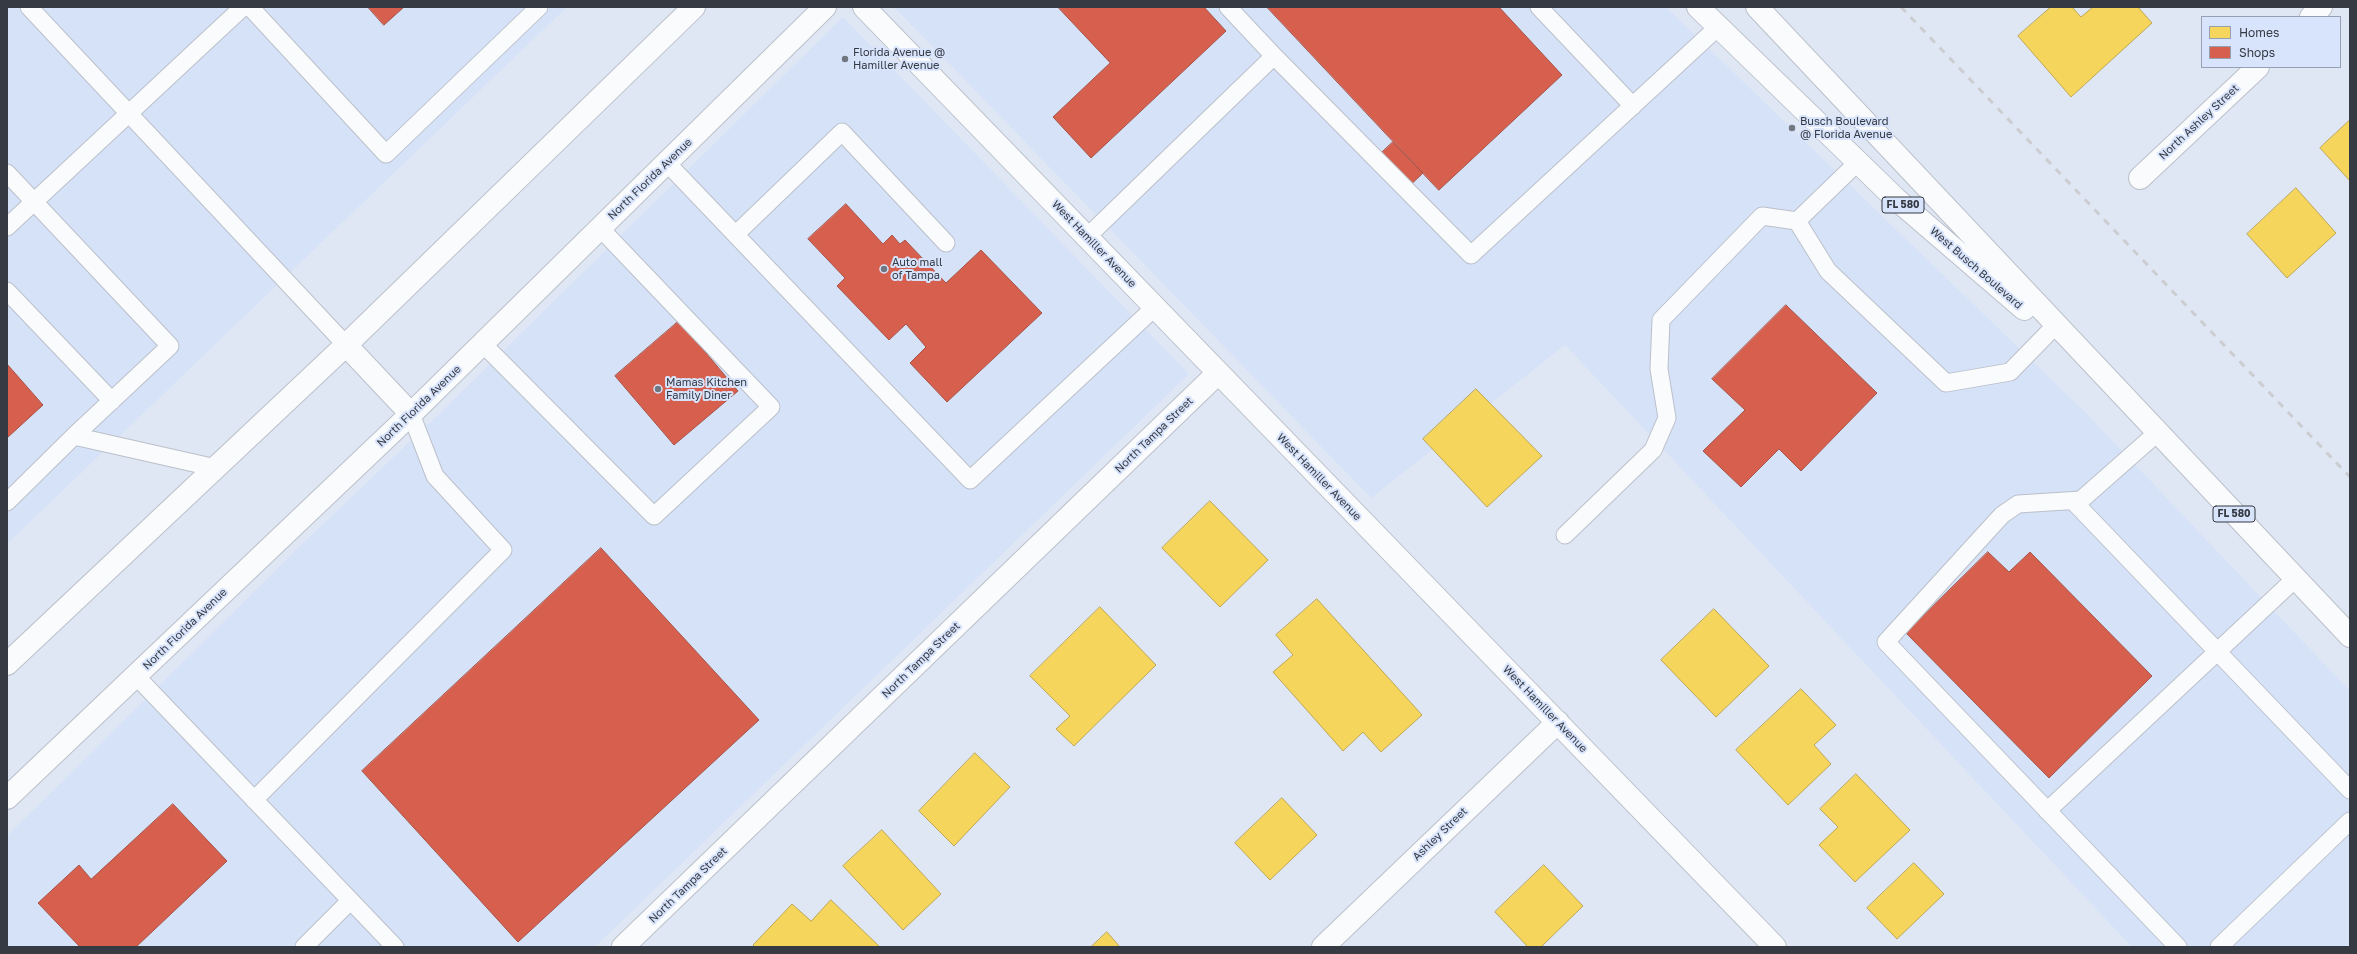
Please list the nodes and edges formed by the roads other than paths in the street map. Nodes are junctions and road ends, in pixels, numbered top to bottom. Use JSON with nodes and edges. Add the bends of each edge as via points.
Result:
{"nodes":[{"id":1,"x":29,"y":7,"type":"edge"},
{"id":2,"x":243,"y":7,"type":"edge"},
{"id":3,"x":250,"y":7,"type":"edge"},
{"id":4,"x":539,"y":7,"type":"edge"},
{"id":5,"x":694,"y":7,"type":"edge"},
{"id":6,"x":825,"y":7,"type":"edge"},
{"id":7,"x":864,"y":7,"type":"edge"},
{"id":8,"x":1228,"y":7,"type":"edge"},
{"id":9,"x":1538,"y":7,"type":"edge"},
{"id":10,"x":1698,"y":7,"type":"edge"},
{"id":11,"x":1757,"y":7,"type":"edge"},
{"id":12,"x":2321,"y":7,"type":"edge"},
{"id":13,"x":2311,"y":16,"type":"edge"},
{"id":14,"x":1718,"y":27,"type":"junction"},
{"id":15,"x":1274,"y":56,"type":"junction"},
{"id":16,"x":2257,"y":68,"type":"edge"},
{"id":17,"x":1633,"y":106,"type":"junction"},
{"id":18,"x":129,"y":113,"type":"junction"},
{"id":19,"x":1858,"y":162,"type":"junction"},
{"id":20,"x":667,"y":163,"type":"junction"},
{"id":21,"x":7,"y":173,"type":"edge"},
{"id":22,"x":2140,"y":178,"type":"dead end"},
{"id":23,"x":34,"y":202,"type":"junction"},
{"id":24,"x":1797,"y":221,"type":"junction"},
{"id":25,"x":7,"y":227,"type":"edge"},
{"id":26,"x":600,"y":228,"type":"junction"},
{"id":27,"x":736,"y":234,"type":"junction"},
{"id":28,"x":1087,"y":237,"type":"junction"},
{"id":29,"x":946,"y":242,"type":"dead end"},
{"id":30,"x":7,"y":291,"type":"edge"},
{"id":31,"x":1154,"y":308,"type":"junction"},
{"id":32,"x":2050,"y":331,"type":"junction"},
{"id":33,"x":483,"y":344,"type":"junction"},
{"id":34,"x":346,"y":345,"type":"junction"},
{"id":35,"x":1218,"y":373,"type":"junction"},
{"id":36,"x":2119,"y":392,"type":"junction"},
{"id":37,"x":112,"y":401,"type":"junction"},
{"id":38,"x":411,"y":414,"type":"junction"},
{"id":39,"x":2157,"y":433,"type":"junction"},
{"id":40,"x":74,"y":436,"type":"junction"},
{"id":41,"x":216,"y":468,"type":"junction"},
{"id":42,"x":7,"y":502,"type":"edge"},
{"id":43,"x":2074,"y":502,"type":"junction"},
{"id":44,"x":1565,"y":535,"type":"dead end"},
{"id":45,"x":2296,"y":578,"type":"junction"},
{"id":46,"x":2350,"y":636,"type":"edge"},
{"id":47,"x":2217,"y":652,"type":"junction"},
{"id":48,"x":7,"y":664,"type":"edge"},
{"id":49,"x":136,"y":676,"type":"junction"},
{"id":50,"x":1558,"y":722,"type":"junction"},
{"id":51,"x":2350,"y":790,"type":"edge"},
{"id":52,"x":7,"y":798,"type":"edge"},
{"id":53,"x":254,"y":800,"type":"junction"},
{"id":54,"x":2047,"y":811,"type":"junction"},
{"id":55,"x":2350,"y":821,"type":"edge"},
{"id":56,"x":350,"y":901,"type":"junction"},
{"id":57,"x":304,"y":947,"type":"edge"},
{"id":58,"x":395,"y":947,"type":"edge"},
{"id":59,"x":624,"y":947,"type":"edge"},
{"id":60,"x":1323,"y":947,"type":"edge"},
{"id":61,"x":1775,"y":947,"type":"edge"},
{"id":62,"x":2178,"y":947,"type":"edge"},
{"id":63,"x":2219,"y":947,"type":"edge"}],
"edges":[{"from":1,"to":18,"type":"lane"},
{"from":2,"to":18,"type":"lane"},
{"from":3,"to":4,"type":"lane","via":[[386,154]]},
{"from":5,"to":34,"type":"main road"},
{"from":6,"to":20,"type":"main road","name":"North Florida Avenue"},
{"from":7,"to":28,"type":"main road","name":"West Hamiller Avenue"},
{"from":8,"to":15,"type":"lane"},
{"from":9,"to":17,"type":"lane"},
{"from":10,"to":14,"type":"main road","name":"West Busch Boulevard","number":"FL 580"},
{"from":11,"to":36,"type":"main road","name":"West Busch Boulevard","number":"FL 580"},
{"from":12,"to":13,"type":"main road"},
{"from":14,"to":17,"type":"lane"},
{"from":14,"to":19,"type":"main road","name":"West Busch Boulevard","number":"FL 580"},
{"from":15,"to":17,"type":"lane","via":[[1471,255]]},
{"from":15,"to":28,"type":"lane"},
{"from":16,"to":22,"type":"main road","name":"North Ashley Street"},
{"from":18,"to":23,"type":"lane"},
{"from":18,"to":34,"type":"lane"},
{"from":19,"to":24,"type":"lane"},
{"from":19,"to":32,"type":"main road","name":"West Busch Boulevard","number":"FL 580","via":[[1896,199]]},
{"from":20,"to":26,"type":"main road","name":"North Florida Avenue"},
{"from":20,"to":27,"type":"lane"},
{"from":21,"to":23,"type":"lane"},
{"from":23,"to":25,"type":"lane"},
{"from":23,"to":37,"type":"lane","via":[[170,346]]},
{"from":24,"to":32,"type":"lane","via":[[1828,271],[1946,383],[2010,372]]},
{"from":24,"to":44,"type":"lane","via":[[1762,216],[1661,320],[1659,369],[1667,418],[1653,450]]},
{"from":26,"to":33,"type":"main road","name":"North Florida Avenue"},
{"from":26,"to":33,"type":"lane","via":[[771,407],[654,516]]},
{"from":27,"to":29,"type":"lane","via":[[842,132]]},
{"from":27,"to":31,"type":"lane","via":[[970,480]]},
{"from":28,"to":31,"type":"main road","name":"West Hamiller Avenue"},
{"from":30,"to":37,"type":"lane"},
{"from":31,"to":35,"type":"main road","name":"West Hamiller Avenue"},
{"from":32,"to":36,"type":"main road","name":"West Busch Boulevard","number":"FL 580"},
{"from":33,"to":38,"type":"main road","name":"North Florida Avenue"},
{"from":34,"to":38,"type":"main road"},
{"from":34,"to":41,"type":"main road"},
{"from":35,"to":50,"type":"main road","name":"West Hamiller Avenue"},
{"from":35,"to":59,"type":"main road","name":"North Tampa Street"},
{"from":36,"to":39,"type":"main road","name":"West Busch Boulevard","number":"FL 580"},
{"from":37,"to":40,"type":"lane"},
{"from":38,"to":49,"type":"main road","name":"North Florida Avenue"},
{"from":38,"to":53,"type":"lane","via":[[435,476],[503,550]]},
{"from":39,"to":43,"type":"lane","via":[[2081,500]]},
{"from":39,"to":45,"type":"main road","name":"West Busch Boulevard","number":"FL 580"},
{"from":40,"to":41,"type":"lane"},
{"from":40,"to":42,"type":"lane"},
{"from":41,"to":48,"type":"main road"},
{"from":43,"to":47,"type":"lane"},
{"from":43,"to":54,"type":"lane","via":[[2018,504],[2002,516],[1886,642]]},
{"from":45,"to":46,"type":"main road","name":"West Busch Boulevard","number":"FL 580"},
{"from":45,"to":47,"type":"lane"},
{"from":47,"to":51,"type":"lane"},
{"from":47,"to":54,"type":"lane"},
{"from":49,"to":52,"type":"main road","name":"North Florida Avenue"},
{"from":49,"to":53,"type":"lane"},
{"from":50,"to":60,"type":"main road","name":"Ashley Street"},
{"from":50,"to":61,"type":"main road","name":"West Hamiller Avenue"},
{"from":53,"to":56,"type":"lane"},
{"from":54,"to":62,"type":"lane"},
{"from":55,"to":63,"type":"lane"},
{"from":56,"to":57,"type":"lane"},
{"from":56,"to":58,"type":"lane"}]}
